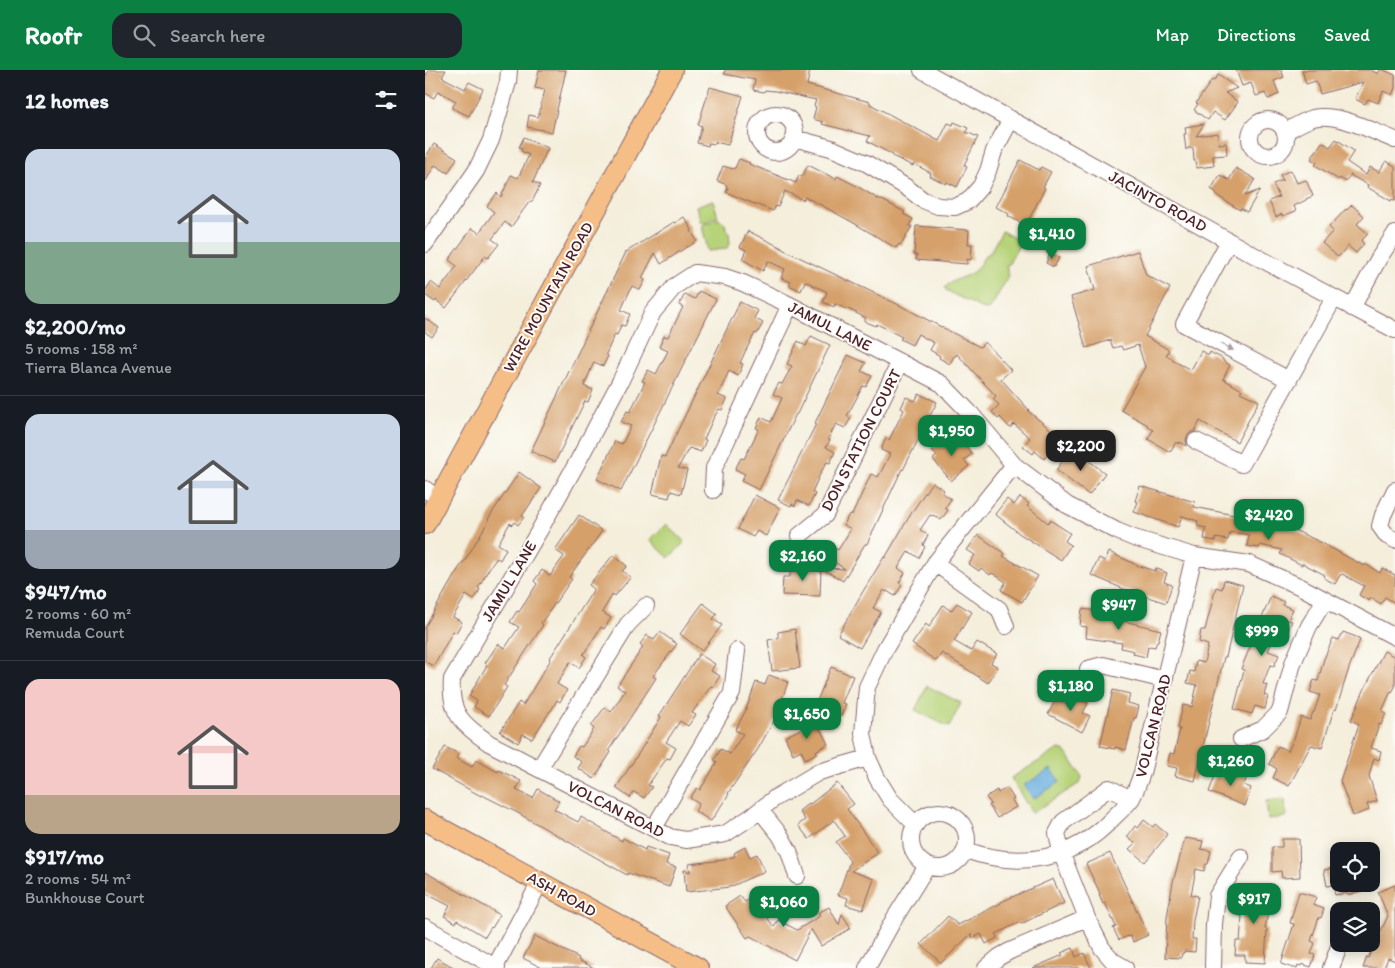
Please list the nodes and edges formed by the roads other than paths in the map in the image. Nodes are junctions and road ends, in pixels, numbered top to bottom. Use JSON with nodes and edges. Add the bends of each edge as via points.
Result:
{"nodes":[{"id":1,"x":509,"y":70,"type":"edge"},
{"id":2,"x":672,"y":70,"type":"edge"},
{"id":3,"x":922,"y":70,"type":"edge"},
{"id":4,"x":1011,"y":119,"type":"junction"},
{"id":5,"x":1285,"y":132,"type":"dead end"},
{"id":6,"x":794,"y":138,"type":"dead end"},
{"id":7,"x":1395,"y":140,"type":"edge"},
{"id":8,"x":1395,"y":234,"type":"edge"},
{"id":9,"x":426,"y":239,"type":"edge"},
{"id":10,"x":1229,"y":241,"type":"junction"},
{"id":11,"x":1334,"y":298,"type":"junction"},
{"id":12,"x":790,"y":305,"type":"junction"},
{"id":13,"x":1352,"y":308,"type":"junction"},
{"id":14,"x":1395,"y":330,"type":"edge"},
{"id":15,"x":901,"y":362,"type":"junction"},
{"id":16,"x":1289,"y":380,"type":"junction"},
{"id":17,"x":1196,"y":441,"type":"dead end"},
{"id":18,"x":1014,"y":464,"type":"junction"},
{"id":19,"x":713,"y":490,"type":"dead end"},
{"id":20,"x":1395,"y":490,"type":"edge"},
{"id":21,"x":432,"y":494,"type":"edge"},
{"id":22,"x":425,"y":524,"type":"edge"},
{"id":23,"x":799,"y":536,"type":"dead end"},
{"id":24,"x":1395,"y":540,"type":"edge"},
{"id":25,"x":1194,"y":556,"type":"junction"},
{"id":26,"x":935,"y":563,"type":"junction"},
{"id":27,"x":1325,"y":600,"type":"junction"},
{"id":28,"x":646,"y":606,"type":"dead end"},
{"id":29,"x":1006,"y":626,"type":"dead end"},
{"id":30,"x":1395,"y":637,"type":"edge"},
{"id":31,"x":737,"y":651,"type":"dead end"},
{"id":32,"x":1088,"y":669,"type":"dead end"},
{"id":33,"x":1165,"y":680,"type":"junction"},
{"id":34,"x":455,"y":711,"type":"joint"},
{"id":35,"x":1241,"y":740,"type":"dead end"},
{"id":36,"x":868,"y":758,"type":"junction"},
{"id":37,"x":539,"y":769,"type":"junction"},
{"id":38,"x":1131,"y":799,"type":"junction"},
{"id":39,"x":760,"y":810,"type":"junction"},
{"id":40,"x":425,"y":820,"type":"edge"},
{"id":41,"x":915,"y":824,"type":"junction"},
{"id":42,"x":654,"y":828,"type":"junction"},
{"id":43,"x":965,"y":850,"type":"junction"},
{"id":44,"x":1061,"y":852,"type":"junction"},
{"id":45,"x":1241,"y":857,"type":"dead end"},
{"id":46,"x":927,"y":866,"type":"junction"},
{"id":47,"x":797,"y":876,"type":"dead end"},
{"id":48,"x":540,"y":882,"type":"junction"},
{"id":49,"x":1087,"y":918,"type":"junction"},
{"id":50,"x":425,"y":927,"type":"edge"},
{"id":51,"x":1338,"y":952,"type":"edge"},
{"id":52,"x":496,"y":967,"type":"edge"},
{"id":53,"x":698,"y":968,"type":"edge"},
{"id":54,"x":867,"y":968,"type":"edge"},
{"id":55,"x":986,"y":968,"type":"edge"},
{"id":56,"x":1125,"y":968,"type":"edge"},
{"id":57,"x":1213,"y":968,"type":"edge"},
{"id":58,"x":1331,"y":968,"type":"edge"}],
"edges":[{"from":1,"to":9,"type":"street","via":[[491,140],[476,171]]},
{"from":2,"to":21,"type":"main road","name":"WIRE MOUNTAIN ROAD"},
{"from":3,"to":4,"type":"street","name":"JACINTO ROAD"},
{"from":4,"to":6,"type":"street","via":[[981,186],[968,200],[955,207],[938,206],[923,200],[866,163],[831,148]]},
{"from":4,"to":10,"type":"street","name":"JACINTO ROAD"},
{"from":5,"to":7,"type":"street","via":[[1312,118],[1325,116]]},
{"from":8,"to":13,"type":"street"},
{"from":10,"to":11,"type":"street","name":"JACINTO ROAD"},
{"from":10,"to":16,"type":"street","one_way":true,"via":[[1184,324]]},
{"from":11,"to":13,"type":"street","name":"JACINTO ROAD"},
{"from":11,"to":16,"type":"street"},
{"from":12,"to":15,"type":"street","name":"JAMUL LANE"},
{"from":12,"to":19,"type":"street","via":[[714,468]]},
{"from":12,"to":34,"type":"street","name":"JAMUL LANE","via":[[725,277],[695,273],[675,286],[653,312],[578,461],[452,679]]},
{"from":13,"to":14,"type":"street","name":"JACINTO ROAD"},
{"from":15,"to":18,"type":"street","name":"JAMUL LANE","via":[[942,384]]},
{"from":15,"to":23,"type":"street","name":"DON STATION COURT","via":[[825,515]]},
{"from":16,"to":17,"type":"street","via":[[1243,464]]},
{"from":18,"to":25,"type":"street","name":"JAMUL LANE","via":[[1067,505],[1117,531]]},
{"from":18,"to":26,"type":"street"},
{"from":20,"to":24,"type":"street","via":[[1381,526],[1387,536]]},
{"from":21,"to":22,"type":"main road","name":"WIRE MOUNTAIN ROAD"},
{"from":25,"to":27,"type":"street","name":"JAMUL LANE","via":[[1249,564]]},
{"from":25,"to":33,"type":"street","name":"VOLCAN ROAD"},
{"from":26,"to":29,"type":"street","via":[[999,609]]},
{"from":26,"to":36,"type":"street","via":[[867,687],[863,734]]},
{"from":27,"to":30,"type":"street","name":"JAMUL LANE"},
{"from":27,"to":35,"type":"street","via":[[1293,663],[1280,712],[1263,729]]},
{"from":28,"to":37,"type":"street","via":[[628,624]]},
{"from":31,"to":42,"type":"street","via":[[732,693]]},
{"from":32,"to":33,"type":"street","via":[[1103,665]]},
{"from":33,"to":38,"type":"street","name":"VOLCAN ROAD","via":[[1142,773]]},
{"from":34,"to":37,"type":"street","name":"VOLCAN ROAD","via":[[465,726],[489,743]]},
{"from":36,"to":39,"type":"street","name":"VOLCAN ROAD","via":[[819,772]]},
{"from":36,"to":41,"type":"street","via":[[890,799]]},
{"from":37,"to":42,"type":"street","name":"VOLCAN ROAD"},
{"from":38,"to":44,"type":"street","name":"VOLCAN ROAD","via":[[1085,842]]},
{"from":38,"to":44,"type":"street","via":[[1109,788],[1063,822],[1057,833]]},
{"from":39,"to":42,"type":"street","name":"VOLCAN ROAD","via":[[725,834],[686,840],[670,837]]},
{"from":39,"to":47,"type":"street","via":[[789,851]]},
{"from":40,"to":48,"type":"main road","name":"ASH ROAD"},
{"from":41,"to":43,"type":"street","via":[[921,817],[939,811],[956,817],[966,832]]},
{"from":41,"to":46,"type":"street","via":[[911,833],[913,852]]},
{"from":43,"to":44,"type":"street","name":"VOLCAN ROAD","via":[[984,857],[1018,860],[1040,859]]},
{"from":43,"to":46,"type":"street","via":[[953,864],[936,868]]},
{"from":44,"to":49,"type":"street"},
{"from":45,"to":57,"type":"street","via":[[1217,896]]},
{"from":46,"to":54,"type":"street"},
{"from":48,"to":52,"type":"street"},
{"from":48,"to":53,"type":"main road","name":"ASH ROAD"},
{"from":49,"to":55,"type":"street","via":[[1010,951]]},
{"from":49,"to":56,"type":"street","via":[[1102,948],[1113,961]]},
{"from":50,"to":52,"type":"street"},
{"from":51,"to":58,"type":"street"}]}
